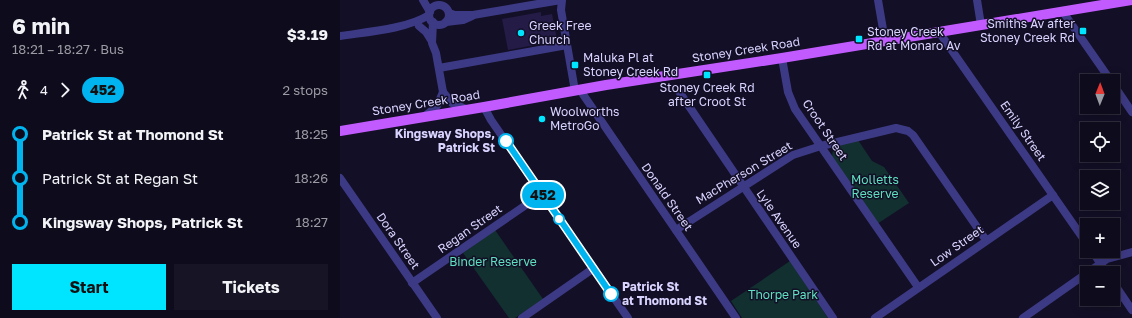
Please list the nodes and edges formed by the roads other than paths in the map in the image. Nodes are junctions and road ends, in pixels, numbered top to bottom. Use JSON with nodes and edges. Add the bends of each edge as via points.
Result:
{"nodes":[{"id":1,"x":423,"y":0,"type":"edge"},
{"id":2,"x":561,"y":0,"type":"edge"},
{"id":3,"x":878,"y":0,"type":"edge"},
{"id":4,"x":977,"y":0,"type":"edge"},
{"id":5,"x":1132,"y":0,"type":"edge"},
{"id":6,"x":446,"y":3,"type":"edge"},
{"id":7,"x":1063,"y":12,"type":"junction"},
{"id":8,"x":449,"y":13,"type":"junction"},
{"id":9,"x":432,"y":15,"type":"junction"},
{"id":10,"x":473,"y":15,"type":"junction"},
{"id":11,"x":444,"y":23,"type":"junction"},
{"id":12,"x":981,"y":25,"type":"junction"},
{"id":13,"x":402,"y":26,"type":"junction"},
{"id":14,"x":419,"y":26,"type":"junction"},
{"id":15,"x":938,"y":32,"type":"junction"},
{"id":16,"x":340,"y":36,"type":"edge"},
{"id":17,"x":885,"y":41,"type":"junction"},
{"id":18,"x":432,"y":43,"type":"junction"},
{"id":19,"x":567,"y":45,"type":"junction"},
{"id":20,"x":436,"y":53,"type":"junction"},
{"id":21,"x":782,"y":58,"type":"junction"},
{"id":22,"x":439,"y":68,"type":"junction"},
{"id":23,"x":1106,"y":74,"type":"edge"},
{"id":24,"x":577,"y":90,"type":"junction"},
{"id":25,"x":443,"y":92,"type":"junction"},
{"id":26,"x":680,"y":93,"type":"dead end"},
{"id":27,"x":1120,"y":94,"type":"edge"},
{"id":28,"x":484,"y":107,"type":"junction"},
{"id":29,"x":468,"y":110,"type":"junction"},
{"id":30,"x":1132,"y":112,"type":"edge"},
{"id":31,"x":423,"y":117,"type":"junction"},
{"id":32,"x":340,"y":130,"type":"edge"},
{"id":33,"x":820,"y":146,"type":"junction"},
{"id":34,"x":340,"y":178,"type":"edge"},
{"id":35,"x":743,"y":187,"type":"junction"},
{"id":36,"x":542,"y":194,"type":"junction"},
{"id":37,"x":1053,"y":195,"type":"junction"},
{"id":38,"x":676,"y":230,"type":"junction"},
{"id":39,"x":1080,"y":234,"type":"edge"},
{"id":40,"x":986,"y":240,"type":"junction"},
{"id":41,"x":1132,"y":252,"type":"edge"},
{"id":42,"x":1097,"y":258,"type":"edge"},
{"id":43,"x":1100,"y":263,"type":"junction"},
{"id":44,"x":1102,"y":266,"type":"edge"},
{"id":45,"x":594,"y":268,"type":"junction"},
{"id":46,"x":412,"y":283,"type":"junction"},
{"id":47,"x":918,"y":287,"type":"junction"},
{"id":48,"x":1120,"y":292,"type":"edge"},
{"id":49,"x":1034,"y":310,"type":"junction"},
{"id":50,"x":1132,"y":310,"type":"edge"},
{"id":51,"x":437,"y":318,"type":"edge"},
{"id":52,"x":522,"y":318,"type":"edge"},
{"id":53,"x":628,"y":318,"type":"edge"},
{"id":54,"x":736,"y":318,"type":"edge"},
{"id":55,"x":833,"y":318,"type":"edge"},
{"id":56,"x":875,"y":318,"type":"edge"},
{"id":57,"x":1023,"y":318,"type":"edge"},
{"id":58,"x":1039,"y":318,"type":"edge"}],
"edges":[{"from":1,"to":9,"type":"street","via":[[430,6]]},
{"from":2,"to":10,"type":"street"},
{"from":2,"to":19,"type":"street"},
{"from":3,"to":17,"type":"street"},
{"from":4,"to":12,"type":"street"},
{"from":5,"to":7,"type":"main road","name":"Stoney Creek Road"},
{"from":6,"to":8,"type":"street"},
{"from":6,"to":9,"type":"street","via":[[437,5]]},
{"from":7,"to":12,"type":"main road","name":"Stoney Creek Road"},
{"from":7,"to":23,"type":"street"},
{"from":8,"to":10,"type":"street"},
{"from":8,"to":11,"type":"street"},
{"from":9,"to":11,"type":"street","via":[[437,24]]},
{"from":9,"to":13,"type":"street"},
{"from":9,"to":14,"type":"street"},
{"from":9,"to":18,"type":"street"},
{"from":10,"to":11,"type":"street","via":[[463,20]]},
{"from":11,"to":20,"type":"street","via":[[437,33]]},
{"from":12,"to":15,"type":"main road","name":"Stoney Creek Road"},
{"from":13,"to":14,"type":"street"},
{"from":13,"to":16,"type":"street"},
{"from":14,"to":18,"type":"street"},
{"from":15,"to":17,"type":"main road","name":"Stoney Creek Road"},
{"from":15,"to":37,"type":"street","name":"Emily Street"},
{"from":17,"to":21,"type":"main road","name":"Stoney Creek Road"},
{"from":18,"to":20,"type":"street"},
{"from":19,"to":22,"type":"street"},
{"from":19,"to":24,"type":"street"},
{"from":20,"to":22,"type":"street"},
{"from":21,"to":24,"type":"main road","name":"Stoney Creek Road"},
{"from":21,"to":33,"type":"street","name":"Croot Street","via":[[791,101]]},
{"from":22,"to":25,"type":"street"},
{"from":24,"to":28,"type":"main road","name":"Stoney Creek Road"},
{"from":24,"to":38,"type":"street","name":"Donald Street"},
{"from":25,"to":29,"type":"street","via":[[452,103]]},
{"from":25,"to":31,"type":"street","via":[[435,108]]},
{"from":26,"to":35,"type":"street","name":"Lyle Avenue"},
{"from":27,"to":30,"type":"street"},
{"from":28,"to":29,"type":"main road","name":"Stoney Creek Road"},
{"from":28,"to":36,"type":"street"},
{"from":29,"to":31,"type":"main road","name":"Stoney Creek Road"},
{"from":31,"to":32,"type":"main road","name":"Stoney Creek Road"},
{"from":33,"to":35,"type":"street","name":"MacPherson Street","via":[[793,154]]},
{"from":33,"to":40,"type":"street","name":"MacPherson Street","via":[[890,129],[908,131]]},
{"from":33,"to":47,"type":"street","name":"Croot Street"},
{"from":34,"to":46,"type":"street","name":"Dora Street"},
{"from":35,"to":38,"type":"street","name":"MacPherson Street"},
{"from":35,"to":55,"type":"street","name":"Lyle Avenue"},
{"from":36,"to":45,"type":"street"},
{"from":36,"to":46,"type":"street","name":"Regan Street"},
{"from":37,"to":39,"type":"street","name":"Emily Street"},
{"from":37,"to":40,"type":"street","name":"Low Street"},
{"from":38,"to":54,"type":"street","name":"Donald Street"},
{"from":40,"to":47,"type":"street","name":"Low Street"},
{"from":41,"to":43,"type":"street","via":[[1111,257]]},
{"from":42,"to":43,"type":"street"},
{"from":43,"to":44,"type":"street"},
{"from":43,"to":49,"type":"street"},
{"from":45,"to":52,"type":"street"},
{"from":45,"to":53,"type":"street"},
{"from":46,"to":51,"type":"street","name":"Dora Street"},
{"from":47,"to":56,"type":"street","name":"Low Street"},
{"from":48,"to":50,"type":"street"},
{"from":49,"to":57,"type":"street"},
{"from":49,"to":58,"type":"street"}]}
